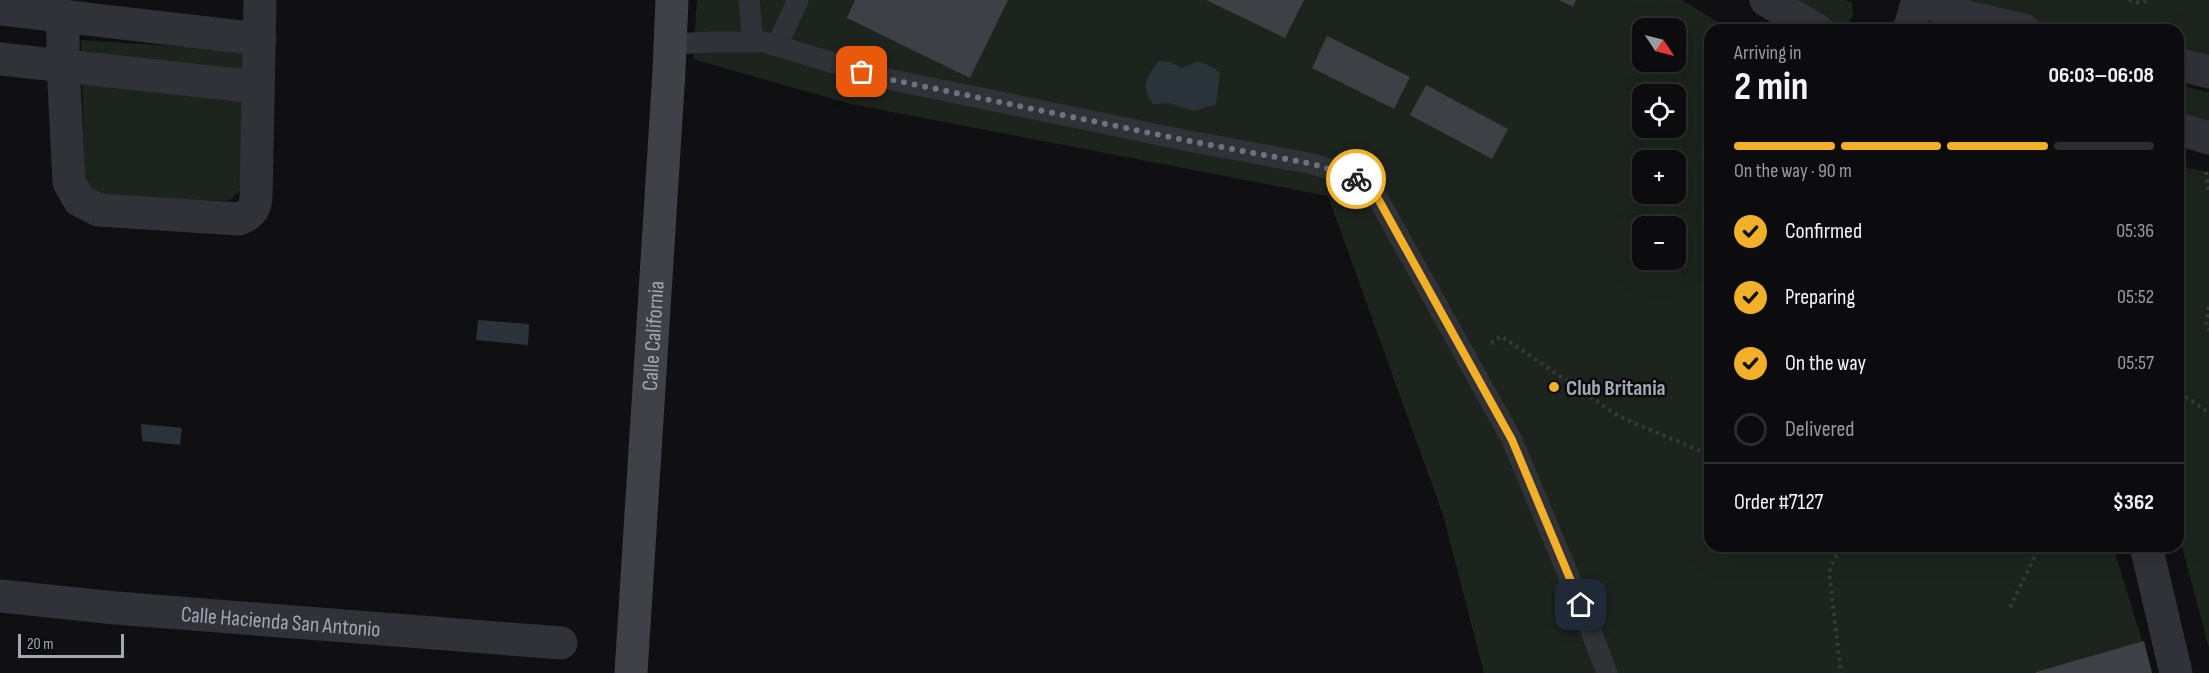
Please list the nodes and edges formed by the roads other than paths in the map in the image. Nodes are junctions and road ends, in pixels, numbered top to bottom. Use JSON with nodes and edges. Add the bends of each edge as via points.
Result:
{"nodes":[{"id":1,"x":260,"y":0,"type":"edge"},
{"id":2,"x":672,"y":0,"type":"edge"},
{"id":3,"x":749,"y":0,"type":"edge"},
{"id":4,"x":798,"y":0,"type":"edge"},
{"id":5,"x":1766,"y":0,"type":"edge"},
{"id":6,"x":1920,"y":0,"type":"edge"},
{"id":7,"x":0,"y":9,"type":"edge"},
{"id":8,"x":63,"y":15,"type":"junction"},
{"id":9,"x":1807,"y":24,"type":"edge"},
{"id":10,"x":1911,"y":24,"type":"edge"},
{"id":11,"x":1998,"y":24,"type":"edge"},
{"id":12,"x":260,"y":39,"type":"junction"},
{"id":13,"x":753,"y":42,"type":"junction"},
{"id":14,"x":671,"y":44,"type":"junction"},
{"id":15,"x":777,"y":45,"type":"junction"},
{"id":16,"x":0,"y":59,"type":"edge"},
{"id":17,"x":63,"y":65,"type":"junction"},
{"id":18,"x":2184,"y":66,"type":"edge"},
{"id":19,"x":2209,"y":72,"type":"edge"},
{"id":20,"x":257,"y":87,"type":"junction"},
{"id":21,"x":2184,"y":131,"type":"edge"},
{"id":22,"x":2209,"y":138,"type":"edge"},
{"id":23,"x":2147,"y":552,"type":"edge"},
{"id":24,"x":0,"y":596,"type":"edge"},
{"id":25,"x":561,"y":643,"type":"dead end"},
{"id":26,"x":631,"y":673,"type":"edge"},
{"id":27,"x":1607,"y":673,"type":"edge"},
{"id":28,"x":2176,"y":673,"type":"edge"}],
"edges":[{"from":1,"to":12,"type":"street"},
{"from":2,"to":14,"type":"main road","name":"Calle California"},
{"from":3,"to":13,"type":"lane"},
{"from":4,"to":15,"type":"lane"},
{"from":5,"to":9,"type":"street"},
{"from":6,"to":10,"type":"street"},
{"from":6,"to":11,"type":"street"},
{"from":7,"to":8,"type":"street"},
{"from":8,"to":12,"type":"street"},
{"from":8,"to":17,"type":"street"},
{"from":12,"to":20,"type":"street"},
{"from":13,"to":14,"type":"lane"},
{"from":13,"to":15,"type":"lane"},
{"from":14,"to":26,"type":"main road","name":"Calle California"},
{"from":15,"to":27,"type":"lane","via":[[883,78],[1313,164],[1365,185],[1376,195],[1512,440]]},
{"from":16,"to":17,"type":"street"},
{"from":17,"to":20,"type":"street"},
{"from":17,"to":20,"type":"street","via":[[69,182],[80,200],[98,210],[239,219],[246,216],[256,198]]},
{"from":18,"to":19,"type":"street"},
{"from":21,"to":22,"type":"street"},
{"from":23,"to":28,"type":"street"},
{"from":24,"to":25,"type":"street","name":"Calle Hacienda San Antonio"}]}
